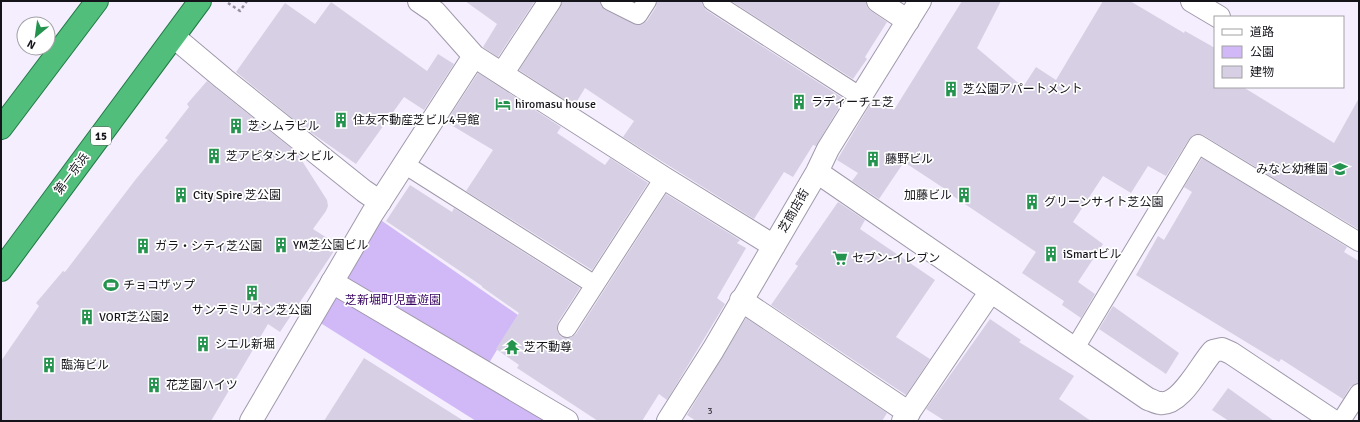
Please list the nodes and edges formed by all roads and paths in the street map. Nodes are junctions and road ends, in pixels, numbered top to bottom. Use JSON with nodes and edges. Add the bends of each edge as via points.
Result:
{"nodes":[{"id":1,"x":97,"y":1,"type":"edge"},
{"id":2,"x":200,"y":1,"type":"edge"},
{"id":3,"x":226,"y":1,"type":"edge"},
{"id":4,"x":248,"y":1,"type":"edge"},
{"id":5,"x":419,"y":1,"type":"edge"},
{"id":6,"x":550,"y":1,"type":"edge"},
{"id":7,"x":610,"y":1,"type":"edge"},
{"id":8,"x":647,"y":1,"type":"edge"},
{"id":9,"x":712,"y":1,"type":"edge"},
{"id":10,"x":878,"y":1,"type":"edge"},
{"id":11,"x":920,"y":1,"type":"edge"},
{"id":12,"x":1192,"y":1,"type":"edge"},
{"id":13,"x":1216,"y":16,"type":"edge"},
{"id":14,"x":908,"y":21,"type":"junction"},
{"id":15,"x":174,"y":37,"type":"junction"},
{"id":16,"x":474,"y":56,"type":"junction"},
{"id":17,"x":502,"y":74,"type":"junction"},
{"id":18,"x":861,"y":97,"type":"junction"},
{"id":19,"x":1,"y":128,"type":"edge"},
{"id":20,"x":404,"y":164,"type":"junction"},
{"id":21,"x":817,"y":172,"type":"junction"},
{"id":22,"x":664,"y":178,"type":"junction"},
{"id":23,"x":380,"y":202,"type":"junction"},
{"id":24,"x":1359,"y":242,"type":"edge"},
{"id":25,"x":774,"y":246,"type":"junction"},
{"id":26,"x":1,"y":270,"type":"edge"},
{"id":27,"x":332,"y":282,"type":"junction"},
{"id":28,"x":595,"y":285,"type":"junction"},
{"id":29,"x":991,"y":291,"type":"junction"},
{"id":30,"x":741,"y":300,"type":"junction"},
{"id":31,"x":567,"y":328,"type":"dead end"},
{"id":32,"x":1075,"y":348,"type":"junction"},
{"id":33,"x":1359,"y":393,"type":"edge"},
{"id":34,"x":906,"y":417,"type":"edge"},
{"id":35,"x":251,"y":421,"type":"edge"},
{"id":36,"x":567,"y":421,"type":"edge"},
{"id":37,"x":668,"y":421,"type":"edge"},
{"id":38,"x":1333,"y":421,"type":"edge"},
{"id":39,"x":1340,"y":421,"type":"edge"}],
"edges":[{"from":1,"to":19,"type":"highway"},
{"from":2,"to":15,"type":"highway","name":"第一京浜","number":"15"},
{"from":3,"to":4,"type":"path","via":[[240,11]]},
{"from":5,"to":16,"type":"street","via":[[435,12]]},
{"from":6,"to":17,"type":"street"},
{"from":7,"to":8,"type":"lane","via":[[638,15]]},
{"from":9,"to":18,"type":"lane"},
{"from":10,"to":14,"type":"street"},
{"from":11,"to":14,"type":"street","name":"芝商店街"},
{"from":12,"to":13,"type":"street"},
{"from":14,"to":18,"type":"street","name":"芝商店街"},
{"from":15,"to":23,"type":"street"},
{"from":15,"to":26,"type":"highway","name":"第一京浜","number":"15"},
{"from":16,"to":17,"type":"street"},
{"from":16,"to":20,"type":"street"},
{"from":17,"to":22,"type":"street"},
{"from":18,"to":21,"type":"street","name":"芝商店街","via":[[828,149]]},
{"from":20,"to":23,"type":"street"},
{"from":20,"to":28,"type":"lane"},
{"from":21,"to":25,"type":"street","name":"芝商店街"},
{"from":21,"to":29,"type":"street"},
{"from":22,"to":25,"type":"street"},
{"from":22,"to":28,"type":"lane"},
{"from":23,"to":27,"type":"street"},
{"from":24,"to":32,"type":"lane","via":[[1198,144]]},
{"from":25,"to":30,"type":"street","name":"芝商店街"},
{"from":27,"to":35,"type":"street"},
{"from":27,"to":36,"type":"street"},
{"from":28,"to":31,"type":"lane"},
{"from":29,"to":32,"type":"street"},
{"from":29,"to":34,"type":"street"},
{"from":30,"to":34,"type":"street"},
{"from":30,"to":37,"type":"street","name":"芝商店街"},
{"from":32,"to":38,"type":"street","via":[[1148,399],[1160,404],[1172,402],[1181,394],[1213,351],[1222,349]]},
{"from":33,"to":39,"type":"lane"}]}
